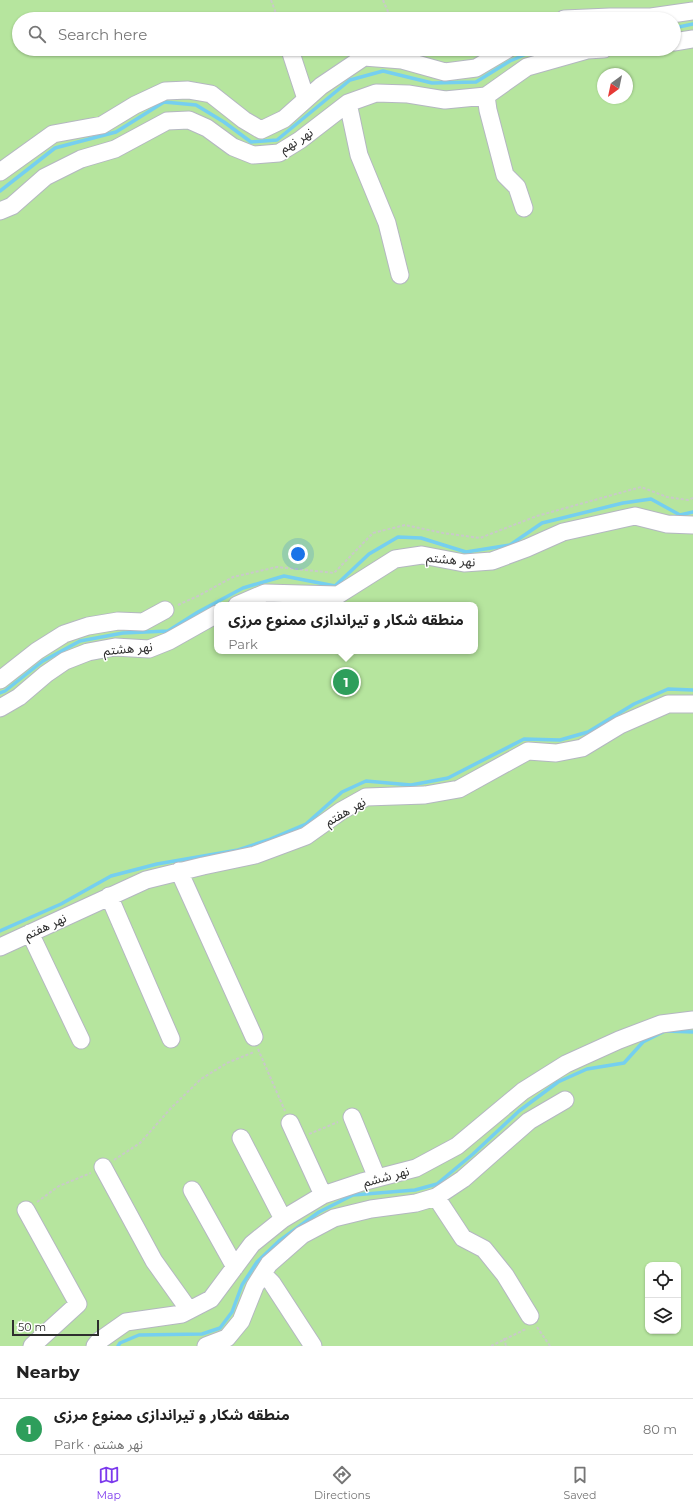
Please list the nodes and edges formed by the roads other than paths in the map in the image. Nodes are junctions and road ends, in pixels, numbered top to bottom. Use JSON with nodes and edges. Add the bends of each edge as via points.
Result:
{"nodes":[{"id":1,"x":693,"y":11,"type":"edge"},
{"id":2,"x":681,"y":13,"type":"edge"},
{"id":3,"x":693,"y":39,"type":"edge"},
{"id":4,"x":681,"y":41,"type":"edge"},
{"id":5,"x":292,"y":56,"type":"edge"},
{"id":6,"x":496,"y":56,"type":"edge"},
{"id":7,"x":565,"y":56,"type":"edge"},
{"id":8,"x":486,"y":96,"type":"junction"},
{"id":9,"x":306,"y":99,"type":"junction"},
{"id":10,"x":348,"y":103,"type":"junction"},
{"id":11,"x":0,"y":172,"type":"edge"},
{"id":12,"x":524,"y":208,"type":"dead end"},
{"id":13,"x":0,"y":211,"type":"edge"},
{"id":14,"x":400,"y":275,"type":"dead end"},
{"id":15,"x":693,"y":525,"type":"edge"},
{"id":16,"x":244,"y":602,"type":"edge"},
{"id":17,"x":165,"y":610,"type":"road end"},
{"id":18,"x":214,"y":616,"type":"edge"},
{"id":19,"x":0,"y":680,"type":"edge"},
{"id":20,"x":693,"y":704,"type":"edge"},
{"id":21,"x":0,"y":708,"type":"edge"},
{"id":22,"x":179,"y":871,"type":"junction"},
{"id":23,"x":109,"y":896,"type":"junction"},
{"id":24,"x":30,"y":933,"type":"junction"},
{"id":25,"x":0,"y":947,"type":"edge"},
{"id":26,"x":693,"y":1020,"type":"edge"},
{"id":27,"x":171,"y":1039,"type":"dead end"},
{"id":28,"x":81,"y":1040,"type":"dead end"},
{"id":29,"x":256,"y":1043,"type":"road end"},
{"id":30,"x":565,"y":1100,"type":"dead end"},
{"id":31,"x":352,"y":1117,"type":"road end"},
{"id":32,"x":290,"y":1123,"type":"road end"},
{"id":33,"x":241,"y":1138,"type":"dead end"},
{"id":34,"x":103,"y":1167,"type":"road end"},
{"id":35,"x":377,"y":1178,"type":"junction"},
{"id":36,"x":192,"y":1190,"type":"dead end"},
{"id":37,"x":323,"y":1195,"type":"junction"},
{"id":38,"x":436,"y":1197,"type":"junction"},
{"id":39,"x":26,"y":1210,"type":"road end"},
{"id":40,"x":283,"y":1219,"type":"junction"},
{"id":41,"x":235,"y":1267,"type":"junction"},
{"id":42,"x":263,"y":1274,"type":"junction"},
{"id":43,"x":189,"y":1310,"type":"junction"},
{"id":44,"x":532,"y":1320,"type":"road end"},
{"id":45,"x":32,"y":1346,"type":"edge"},
{"id":46,"x":95,"y":1346,"type":"edge"},
{"id":47,"x":206,"y":1346,"type":"edge"},
{"id":48,"x":313,"y":1346,"type":"edge"}],
"edges":[{"from":1,"to":2,"type":"street"},
{"from":3,"to":4,"type":"street"},
{"from":5,"to":9,"type":"street"},
{"from":6,"to":9,"type":"street","via":[[476,68],[444,72],[402,60],[364,57]]},
{"from":7,"to":8,"type":"street","via":[[526,67]]},
{"from":8,"to":10,"type":"street","name":"نهر نهم","via":[[445,100],[408,94],[376,93]]},
{"from":8,"to":12,"type":"street","via":[[505,175],[517,187]]},
{"from":9,"to":11,"type":"street","via":[[284,119],[261,130],[211,94],[188,90],[165,91],[102,125],[53,134]]},
{"from":10,"to":13,"type":"street","name":"نهر نهم","via":[[279,153],[253,155],[233,147],[207,128],[189,120],[167,121],[115,149],[81,159],[45,177],[12,206]]},
{"from":10,"to":14,"type":"street","via":[[360,155],[387,223]]},
{"from":15,"to":16,"type":"street","name":"نهر هشتم","via":[[667,524],[635,516],[563,532],[492,561],[464,563],[422,555],[395,559],[338,595],[265,593]]},
{"from":17,"to":19,"type":"street","via":[[143,622],[118,621],[88,626],[64,634]]},
{"from":18,"to":21,"type":"street","name":"نهر هشتم","via":[[169,641],[149,649],[115,647],[88,652],[65,661],[19,697]]},
{"from":20,"to":22,"type":"street","name":"نهر هفتم","via":[[668,704],[620,725],[582,748],[556,753],[528,751],[459,789],[425,796],[366,797],[306,836],[255,855]]},
{"from":22,"to":23,"type":"street","name":"نهر هفتم","via":[[146,880]]},
{"from":22,"to":29,"type":"street"},
{"from":23,"to":24,"type":"street","name":"نهر هفتم"},
{"from":23,"to":27,"type":"street"},
{"from":24,"to":25,"type":"street","name":"نهر هفتم"},
{"from":24,"to":28,"type":"street"},
{"from":26,"to":35,"type":"street","name":"نهر ششم","via":[[661,1024],[566,1064],[523,1091],[457,1146],[416,1168]]},
{"from":30,"to":38,"type":"street","via":[[529,1121],[463,1179]]},
{"from":31,"to":35,"type":"street"},
{"from":32,"to":37,"type":"street"},
{"from":33,"to":40,"type":"street"},
{"from":34,"to":43,"type":"street","via":[[154,1261]]},
{"from":35,"to":37,"type":"street","name":"نهر ششم"},
{"from":36,"to":41,"type":"street"},
{"from":37,"to":40,"type":"street","name":"نهر ششم"},
{"from":38,"to":42,"type":"street","via":[[334,1218],[302,1235],[269,1264]]},
{"from":38,"to":44,"type":"street","via":[[464,1238],[484,1248],[505,1275]]},
{"from":39,"to":45,"type":"street","via":[[78,1304]]},
{"from":40,"to":41,"type":"street","name":"نهر ششم","via":[[252,1244]]},
{"from":41,"to":43,"type":"street","name":"نهر ششم","via":[[211,1299]]},
{"from":42,"to":47,"type":"street","via":[[255,1286],[241,1321],[227,1338]]},
{"from":42,"to":48,"type":"street","via":[[272,1283]]},
{"from":43,"to":46,"type":"street","name":"نهر ششم","via":[[182,1314],[126,1322]]}]}
